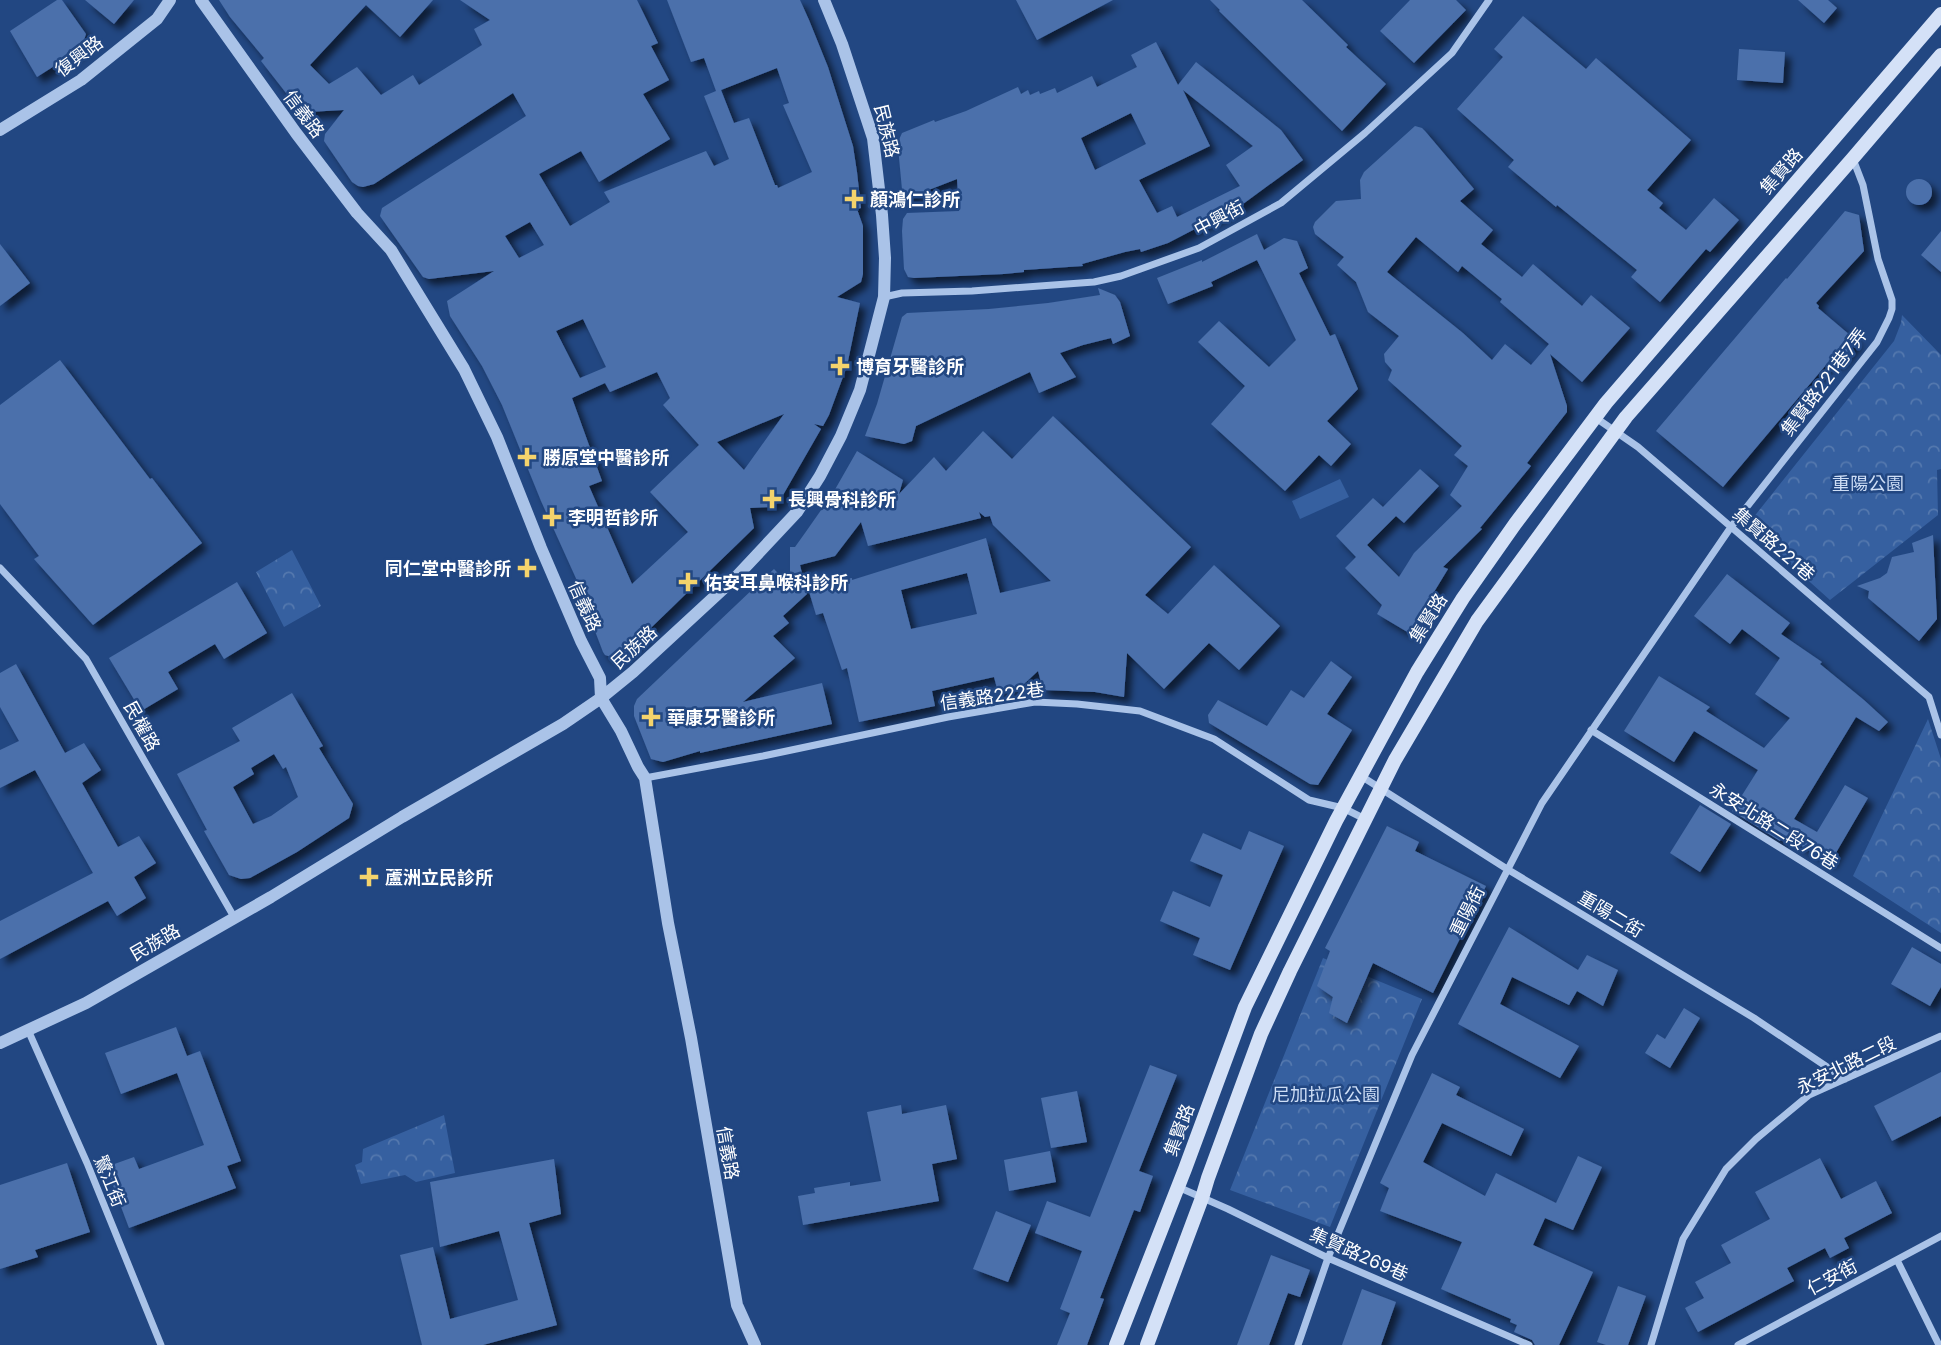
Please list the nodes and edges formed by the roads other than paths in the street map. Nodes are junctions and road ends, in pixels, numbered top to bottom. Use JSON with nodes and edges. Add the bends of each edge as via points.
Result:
{"nodes":[{"id":1,"x":170,"y":0,"type":"edge"},
{"id":2,"x":201,"y":0,"type":"edge"},
{"id":3,"x":824,"y":0,"type":"edge"},
{"id":4,"x":1489,"y":0,"type":"edge"},
{"id":5,"x":1941,"y":14,"type":"edge"},
{"id":6,"x":1941,"y":55,"type":"edge"},
{"id":7,"x":0,"y":130,"type":"edge"},
{"id":8,"x":1853,"y":158,"type":"junction"},
{"id":9,"x":884,"y":296,"type":"junction"},
{"id":10,"x":1596,"y":418,"type":"junction"},
{"id":11,"x":1615,"y":431,"type":"junction"},
{"id":12,"x":1731,"y":527,"type":"junction"},
{"id":13,"x":0,"y":568,"type":"edge"},
{"id":14,"x":601,"y":698,"type":"junction"},
{"id":15,"x":1591,"y":730,"type":"junction"},
{"id":16,"x":1941,"y":735,"type":"edge"},
{"id":17,"x":1361,"y":776,"type":"junction"},
{"id":18,"x":645,"y":778,"type":"junction"},
{"id":19,"x":1382,"y":788,"type":"junction"},
{"id":20,"x":1343,"y":808,"type":"junction"},
{"id":21,"x":1364,"y":819,"type":"junction"},
{"id":22,"x":1507,"y":869,"type":"junction"},
{"id":23,"x":234,"y":917,"type":"junction"},
{"id":24,"x":1941,"y":948,"type":"edge"},
{"id":25,"x":28,"y":1030,"type":"junction"},
{"id":26,"x":1941,"y":1036,"type":"edge"},
{"id":27,"x":0,"y":1043,"type":"edge"},
{"id":28,"x":1845,"y":1079,"type":"junction"},
{"id":29,"x":1178,"y":1187,"type":"junction"},
{"id":30,"x":1202,"y":1198,"type":"junction"},
{"id":31,"x":1941,"y":1236,"type":"edge"},
{"id":32,"x":1328,"y":1258,"type":"junction"},
{"id":33,"x":1897,"y":1260,"type":"junction"},
{"id":34,"x":160,"y":1345,"type":"edge"},
{"id":35,"x":755,"y":1345,"type":"edge"},
{"id":36,"x":1116,"y":1345,"type":"edge"},
{"id":37,"x":1147,"y":1345,"type":"edge"},
{"id":38,"x":1298,"y":1345,"type":"edge"},
{"id":39,"x":1529,"y":1345,"type":"edge"},
{"id":40,"x":1651,"y":1345,"type":"edge"},
{"id":41,"x":1738,"y":1345,"type":"edge"},
{"id":42,"x":1939,"y":1345,"type":"edge"}],
"edges":[{"from":1,"to":7,"type":"street","name":"復興路","via":[[157,19],[81,79]]},
{"from":2,"to":14,"type":"street","name":"信義路","via":[[302,141],[391,250],[464,369],[600,678]]},
{"from":3,"to":9,"type":"street","name":"民族路","via":[[873,138],[883,215]]},
{"from":4,"to":9,"type":"street","name":"中興街","via":[[1451,53],[1364,133],[1281,203],[1199,248],[1094,282]]},
{"from":5,"to":10,"type":"main road","name":"集賢路"},
{"from":6,"to":8,"type":"main road"},
{"from":8,"to":11,"type":"main road"},
{"from":8,"to":12,"type":"street","name":"集賢路221巷7弄","via":[[1892,300],[1889,318],[1877,342]]},
{"from":9,"to":14,"type":"street","name":"民族路","via":[[860,390],[841,436],[797,512],[737,576]]},
{"from":10,"to":11,"type":"street","name":"集賢路221巷"},
{"from":10,"to":17,"type":"main road","name":"集賢路","via":[[1463,598]]},
{"from":11,"to":12,"type":"street","name":"集賢路221巷"},
{"from":11,"to":19,"type":"main road","via":[[1477,621]]},
{"from":12,"to":15,"type":"street","name":"重陽街"},
{"from":12,"to":16,"type":"street","name":"集賢路221巷","via":[[1929,697]]},
{"from":13,"to":23,"type":"street","name":"民權路","via":[[86,659]]},
{"from":14,"to":18,"type":"street","name":"信義路"},
{"from":14,"to":23,"type":"street","name":"民族路"},
{"from":15,"to":22,"type":"street","name":"重陽街","via":[[1542,803]]},
{"from":15,"to":24,"type":"street","name":"永安北路二段76巷"},
{"from":17,"to":19,"type":"street","name":"重陽二街"},
{"from":17,"to":20,"type":"main road","name":"集賢路"},
{"from":18,"to":20,"type":"street","name":"信義路222巷","via":[[1035,702],[1140,711],[1214,739],[1309,800]]},
{"from":18,"to":35,"type":"street","name":"信義路","via":[[737,1305]]},
{"from":19,"to":21,"type":"main road"},
{"from":19,"to":22,"type":"street","name":"重陽二街"},
{"from":20,"to":21,"type":"street","name":"信義路222巷"},
{"from":20,"to":29,"type":"main road","name":"集賢路","via":[[1245,1007]]},
{"from":21,"to":30,"type":"main road","via":[[1261,1034]]},
{"from":22,"to":28,"type":"street","name":"重陽二街","via":[[1754,1018]]},
{"from":22,"to":32,"type":"street","name":"重陽街","via":[[1412,1055]]},
{"from":23,"to":25,"type":"street","name":"民族路","via":[[86,1003]]},
{"from":25,"to":27,"type":"street","name":"民族路"},
{"from":25,"to":34,"type":"street","name":"鷺江街"},
{"from":26,"to":28,"type":"street","name":"永安北路二段"},
{"from":28,"to":40,"type":"street","name":"永安北路二段","via":[[1809,1096],[1726,1169],[1683,1239]]},
{"from":29,"to":30,"type":"street","name":"集賢路269巷"},
{"from":29,"to":36,"type":"main road","name":"集賢路"},
{"from":30,"to":32,"type":"street","name":"集賢路269巷"},
{"from":30,"to":37,"type":"main road"},
{"from":31,"to":33,"type":"street","name":"仁安街"},
{"from":32,"to":38,"type":"street","name":"重陽街"},
{"from":32,"to":39,"type":"street","name":"集賢路269巷"},
{"from":33,"to":41,"type":"street","name":"仁安街"},
{"from":33,"to":42,"type":"street"}]}
